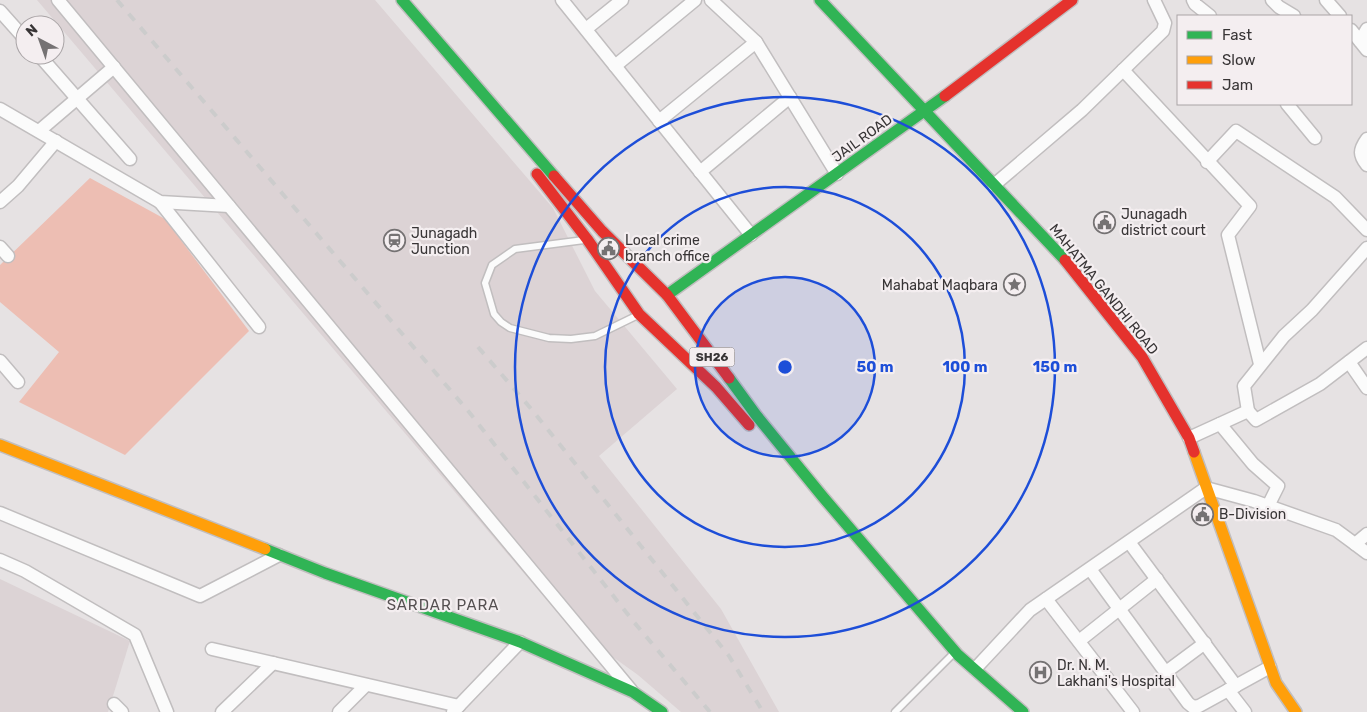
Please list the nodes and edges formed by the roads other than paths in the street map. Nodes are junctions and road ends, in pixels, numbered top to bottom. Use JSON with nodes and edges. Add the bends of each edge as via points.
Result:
{"nodes":[{"id":1,"x":58,"y":0,"type":"edge"},
{"id":2,"x":390,"y":0,"type":"edge"},
{"id":3,"x":402,"y":0,"type":"edge"},
{"id":4,"x":562,"y":0,"type":"edge"},
{"id":5,"x":622,"y":0,"type":"edge"},
{"id":6,"x":695,"y":0,"type":"edge"},
{"id":7,"x":711,"y":0,"type":"edge"},
{"id":8,"x":820,"y":0,"type":"edge"},
{"id":9,"x":1072,"y":0,"type":"edge"},
{"id":10,"x":1154,"y":0,"type":"edge"},
{"id":11,"x":1193,"y":0,"type":"edge"},
{"id":12,"x":1272,"y":0,"type":"edge"},
{"id":13,"x":1326,"y":0,"type":"edge"},
{"id":14,"x":0,"y":11,"type":"edge"},
{"id":15,"x":1209,"y":15,"type":"edge"},
{"id":16,"x":1292,"y":15,"type":"edge"},
{"id":17,"x":1339,"y":15,"type":"edge"},
{"id":18,"x":15,"y":28,"type":"edge"},
{"id":19,"x":1367,"y":29,"type":"edge"},
{"id":20,"x":586,"y":30,"type":"junction"},
{"id":21,"x":1352,"y":31,"type":"edge"},
{"id":22,"x":756,"y":42,"type":"junction"},
{"id":23,"x":1365,"y":46,"type":"edge"},
{"id":24,"x":48,"y":65,"type":"edge"},
{"id":25,"x":615,"y":66,"type":"junction"},
{"id":26,"x":114,"y":67,"type":"junction"},
{"id":27,"x":1123,"y":70,"type":"junction"},
{"id":28,"x":790,"y":97,"type":"junction"},
{"id":29,"x":78,"y":98,"type":"junction"},
{"id":30,"x":1288,"y":105,"type":"edge"},
{"id":31,"x":0,"y":109,"type":"edge"},
{"id":32,"x":925,"y":111,"type":"junction"},
{"id":33,"x":659,"y":121,"type":"junction"},
{"id":34,"x":40,"y":131,"type":"junction"},
{"id":35,"x":1315,"y":138,"type":"dead end"},
{"id":36,"x":1367,"y":139,"type":"edge"},
{"id":37,"x":56,"y":141,"type":"junction"},
{"id":38,"x":130,"y":159,"type":"dead end"},
{"id":39,"x":1207,"y":162,"type":"junction"},
{"id":40,"x":1367,"y":165,"type":"edge"},
{"id":41,"x":700,"y":172,"type":"junction"},
{"id":42,"x":837,"y":174,"type":"junction"},
{"id":43,"x":994,"y":185,"type":"junction"},
{"id":44,"x":0,"y":202,"type":"edge"},
{"id":45,"x":160,"y":202,"type":"junction"},
{"id":46,"x":229,"y":206,"type":"junction"},
{"id":47,"x":1367,"y":230,"type":"edge"},
{"id":48,"x":751,"y":236,"type":"junction"},
{"id":49,"x":587,"y":239,"type":"junction"},
{"id":50,"x":1367,"y":248,"type":"edge"},
{"id":51,"x":636,"y":283,"type":"junction"},
{"id":52,"x":667,"y":295,"type":"junction"},
{"id":53,"x":639,"y":314,"type":"junction"},
{"id":54,"x":259,"y":327,"type":"dead end"},
{"id":55,"x":687,"y":343,"type":"junction"},
{"id":56,"x":1367,"y":348,"type":"edge"},
{"id":57,"x":0,"y":361,"type":"edge"},
{"id":58,"x":1349,"y":362,"type":"junction"},
{"id":59,"x":1260,"y":364,"type":"junction"},
{"id":60,"x":18,"y":382,"type":"dead end"},
{"id":61,"x":1367,"y":388,"type":"edge"},
{"id":62,"x":1248,"y":411,"type":"junction"},
{"id":63,"x":1220,"y":424,"type":"junction"},
{"id":64,"x":1189,"y":438,"type":"junction"},
{"id":65,"x":0,"y":445,"type":"edge"},
{"id":66,"x":1206,"y":488,"type":"junction"},
{"id":67,"x":1268,"y":506,"type":"junction"},
{"id":68,"x":0,"y":513,"type":"edge"},
{"id":69,"x":1367,"y":534,"type":"edge"},
{"id":70,"x":1129,"y":542,"type":"junction"},
{"id":71,"x":1355,"y":544,"type":"junction"},
{"id":72,"x":1367,"y":553,"type":"edge"},
{"id":73,"x":279,"y":555,"type":"junction"},
{"id":74,"x":0,"y":560,"type":"edge"},
{"id":75,"x":1090,"y":569,"type":"junction"},
{"id":76,"x":1157,"y":579,"type":"junction"},
{"id":77,"x":1046,"y":599,"type":"junction"},
{"id":78,"x":1119,"y":609,"type":"junction"},
{"id":79,"x":1078,"y":641,"type":"junction"},
{"id":80,"x":520,"y":642,"type":"junction"},
{"id":81,"x":1205,"y":643,"type":"junction"},
{"id":82,"x":212,"y":649,"type":"dead end"},
{"id":83,"x":952,"y":655,"type":"junction"},
{"id":84,"x":273,"y":663,"type":"junction"},
{"id":85,"x":1270,"y":667,"type":"junction"},
{"id":86,"x":974,"y":669,"type":"junction"},
{"id":87,"x":960,"y":672,"type":"dead end"},
{"id":88,"x":1166,"y":672,"type":"junction"},
{"id":89,"x":366,"y":685,"type":"junction"},
{"id":90,"x":1232,"y":688,"type":"junction"},
{"id":91,"x":633,"y":692,"type":"junction"},
{"id":92,"x":456,"y":709,"type":"edge"},
{"id":93,"x":167,"y":712,"type":"edge"},
{"id":94,"x":222,"y":712,"type":"edge"},
{"id":95,"x":339,"y":712,"type":"edge"},
{"id":96,"x":662,"y":712,"type":"edge"},
{"id":97,"x":895,"y":712,"type":"edge"},
{"id":98,"x":1023,"y":712,"type":"edge"},
{"id":99,"x":1133,"y":712,"type":"edge"},
{"id":100,"x":1245,"y":712,"type":"edge"},
{"id":101,"x":1296,"y":712,"type":"edge"}],
"edges":[{"from":1,"to":26,"type":"street"},
{"from":2,"to":49,"type":"street","number":"SH26","via":[[507,134]]},
{"from":3,"to":51,"type":"street","number":"SH26","via":[[602,231]]},
{"from":4,"to":20,"type":"street"},
{"from":5,"to":20,"type":"street"},
{"from":6,"to":25,"type":"street"},
{"from":7,"to":22,"type":"street"},
{"from":8,"to":32,"type":"street","name":"MAHATMA GANDHI ROAD"},
{"from":9,"to":32,"type":"street","name":"JAIL ROAD"},
{"from":10,"to":27,"type":"street","via":[[1165,23],[1163,31]]},
{"from":11,"to":15,"type":"street"},
{"from":12,"to":16,"type":"street"},
{"from":13,"to":17,"type":"street"},
{"from":14,"to":18,"type":"street"},
{"from":19,"to":23,"type":"street"},
{"from":20,"to":25,"type":"street"},
{"from":21,"to":23,"type":"street"},
{"from":22,"to":28,"type":"street"},
{"from":22,"to":33,"type":"street"},
{"from":24,"to":29,"type":"street"},
{"from":25,"to":33,"type":"street"},
{"from":26,"to":29,"type":"street"},
{"from":26,"to":46,"type":"street"},
{"from":27,"to":39,"type":"street"},
{"from":27,"to":43,"type":"street","via":[[1082,110]]},
{"from":28,"to":41,"type":"street"},
{"from":28,"to":42,"type":"street"},
{"from":29,"to":34,"type":"street"},
{"from":29,"to":38,"type":"street"},
{"from":30,"to":35,"type":"street"},
{"from":31,"to":34,"type":"street"},
{"from":32,"to":42,"type":"street","name":"JAIL ROAD"},
{"from":32,"to":43,"type":"street","name":"MAHATMA GANDHI ROAD"},
{"from":33,"to":41,"type":"street"},
{"from":34,"to":37,"type":"street"},
{"from":36,"to":40,"type":"street","via":[[1360,152]]},
{"from":37,"to":44,"type":"street"},
{"from":37,"to":45,"type":"street"},
{"from":39,"to":47,"type":"street","via":[[1236,131],[1335,197]]},
{"from":39,"to":59,"type":"street","via":[[1250,206],[1228,235]]},
{"from":41,"to":48,"type":"street"},
{"from":42,"to":48,"type":"street","name":"JAIL ROAD"},
{"from":43,"to":64,"type":"street","name":"MAHATMA GANDHI ROAD","via":[[1058,252],[1142,357]]},
{"from":45,"to":46,"type":"street"},
{"from":45,"to":54,"type":"street"},
{"from":46,"to":91,"type":"street"},
{"from":48,"to":52,"type":"street","name":"JAIL ROAD"},
{"from":49,"to":51,"type":"street","number":"SH26"},
{"from":49,"to":53,"type":"lane","via":[[515,249],[498,260],[492,265],[485,283],[494,314],[510,328],[548,338],[571,338],[595,336]]},
{"from":50,"to":59,"type":"street"},
{"from":51,"to":52,"type":"street","number":"SH26"},
{"from":51,"to":53,"type":"street","number":"SH26"},
{"from":52,"to":55,"type":"street","number":"SH26"},
{"from":53,"to":55,"type":"street","number":"SH26"},
{"from":55,"to":83,"type":"street","number":"SH26","via":[[756,416]]},
{"from":55,"to":83,"type":"street","number":"SH26","via":[[716,387]]},
{"from":56,"to":58,"type":"street"},
{"from":57,"to":60,"type":"street"},
{"from":58,"to":61,"type":"street"},
{"from":58,"to":62,"type":"street","via":[[1320,384],[1256,420]]},
{"from":59,"to":62,"type":"street","via":[[1244,386]]},
{"from":62,"to":63,"type":"street"},
{"from":63,"to":64,"type":"street"},
{"from":63,"to":67,"type":"street","via":[[1253,464],[1278,486]]},
{"from":64,"to":66,"type":"street","name":"MAHATMA GANDHI ROAD"},
{"from":65,"to":73,"type":"street"},
{"from":66,"to":67,"type":"street"},
{"from":66,"to":70,"type":"street"},
{"from":66,"to":85,"type":"street","name":"MAHATMA GANDHI ROAD"},
{"from":67,"to":71,"type":"street","via":[[1336,530]]},
{"from":68,"to":73,"type":"street","via":[[200,596]]},
{"from":69,"to":71,"type":"street"},
{"from":70,"to":75,"type":"street"},
{"from":70,"to":76,"type":"street"},
{"from":71,"to":72,"type":"street"},
{"from":73,"to":80,"type":"street"},
{"from":74,"to":93,"type":"street","via":[[136,635]]},
{"from":75,"to":77,"type":"street"},
{"from":75,"to":78,"type":"street"},
{"from":76,"to":78,"type":"street"},
{"from":76,"to":81,"type":"street"},
{"from":77,"to":79,"type":"street"},
{"from":77,"to":86,"type":"street","via":[[1030,610]]},
{"from":78,"to":79,"type":"street"},
{"from":78,"to":88,"type":"street"},
{"from":79,"to":99,"type":"street"},
{"from":80,"to":91,"type":"street"},
{"from":80,"to":92,"type":"street"},
{"from":81,"to":88,"type":"street"},
{"from":81,"to":90,"type":"street"},
{"from":82,"to":84,"type":"street"},
{"from":83,"to":86,"type":"street","number":"SH26"},
{"from":83,"to":87,"type":"street","number":"SH26"},
{"from":83,"to":97,"type":"lane"},
{"from":84,"to":89,"type":"street"},
{"from":84,"to":94,"type":"street"},
{"from":85,"to":90,"type":"street"},
{"from":85,"to":101,"type":"street","name":"MAHATMA GANDHI ROAD","via":[[1276,683]]},
{"from":86,"to":98,"type":"street","number":"SH26"},
{"from":88,"to":90,"type":"street","via":[[1193,707]]},
{"from":89,"to":92,"type":"street"},
{"from":89,"to":95,"type":"street"},
{"from":90,"to":100,"type":"street"},
{"from":91,"to":96,"type":"street"}]}
